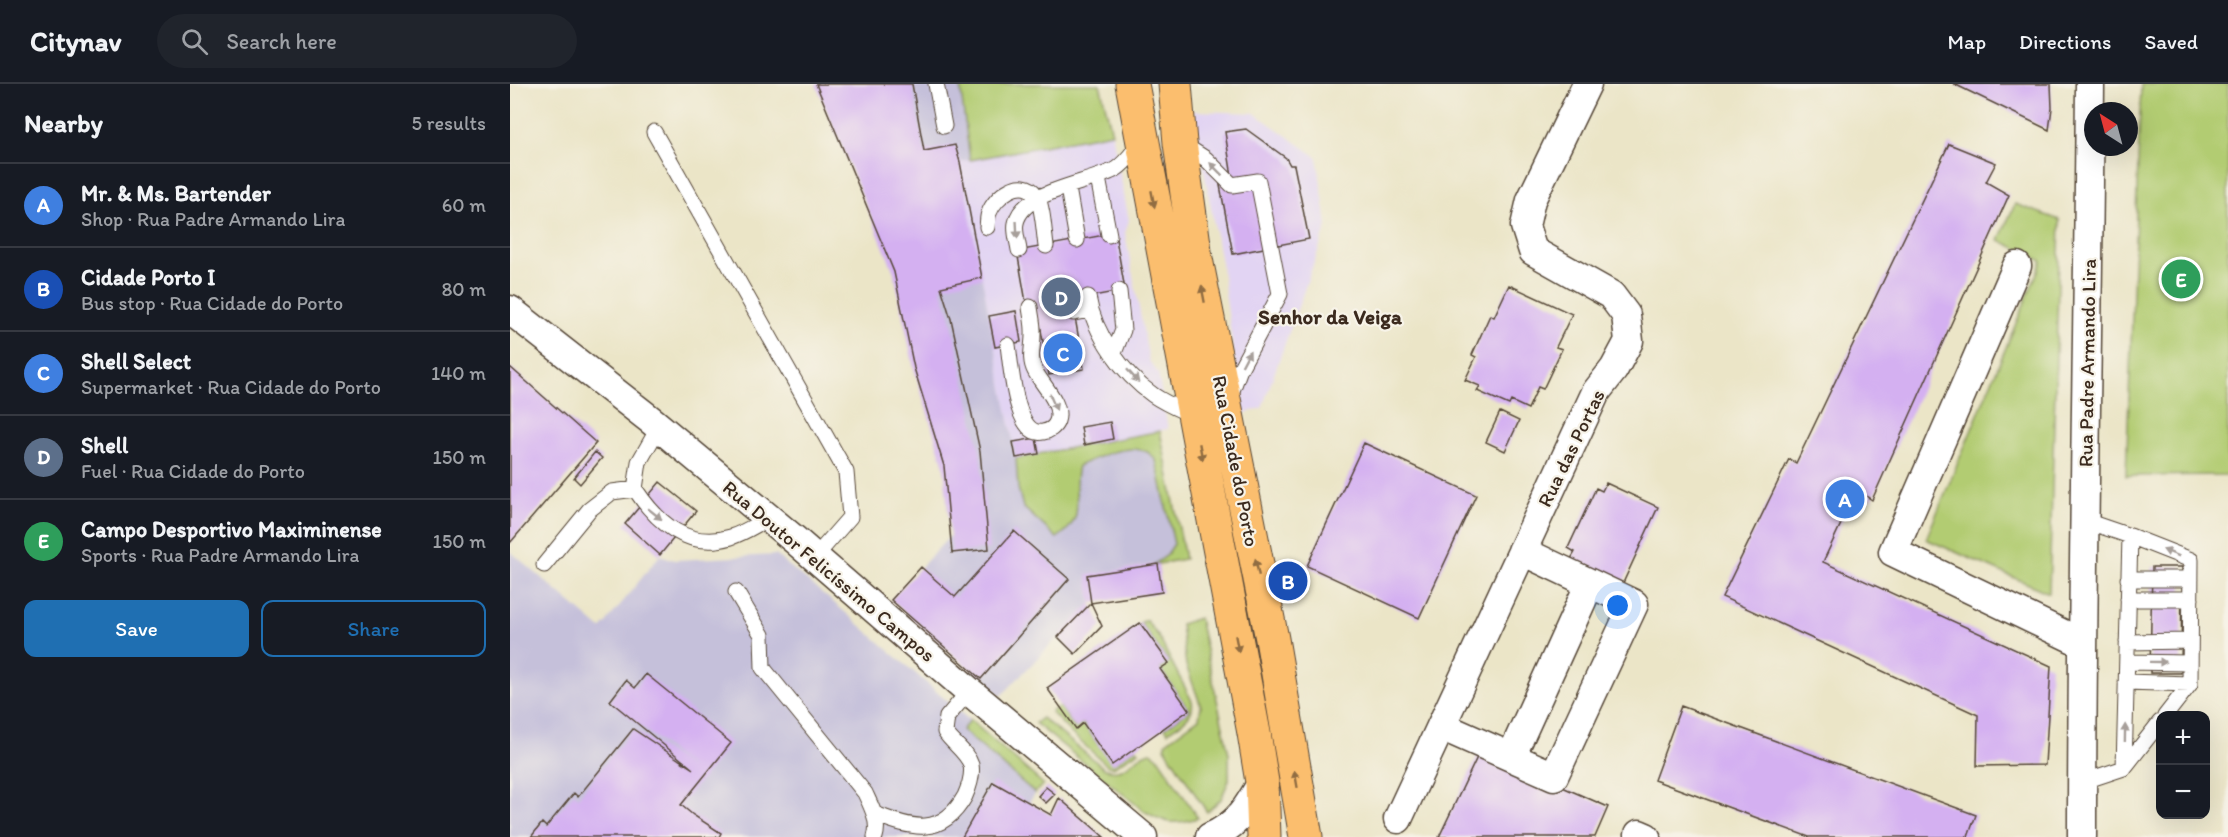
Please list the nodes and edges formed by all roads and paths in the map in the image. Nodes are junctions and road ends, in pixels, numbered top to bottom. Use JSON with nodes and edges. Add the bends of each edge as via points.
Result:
{"nodes":[{"id":1,"x":936,"y":84,"type":"edge"},
{"id":2,"x":1587,"y":84,"type":"edge"},
{"id":3,"x":2090,"y":84,"type":"edge"},
{"id":4,"x":1175,"y":86,"type":"edge"},
{"id":5,"x":1132,"y":88,"type":"edge"},
{"id":6,"x":944,"y":126,"type":"dead end"},
{"id":7,"x":654,"y":132,"type":"dead end"},
{"id":8,"x":1142,"y":141,"type":"junction"},
{"id":9,"x":1180,"y":142,"type":"junction"},
{"id":10,"x":1098,"y":178,"type":"junction"},
{"id":11,"x":1068,"y":188,"type":"junction"},
{"id":12,"x":1038,"y":198,"type":"junction"},
{"id":13,"x":987,"y":227,"type":"dead end"},
{"id":14,"x":1109,"y":235,"type":"dead end"},
{"id":15,"x":1077,"y":240,"type":"dead end"},
{"id":16,"x":1046,"y":246,"type":"dead end"},
{"id":17,"x":1019,"y":250,"type":"dead end"},
{"id":18,"x":2017,"y":266,"type":"dead end"},
{"id":19,"x":1119,"y":291,"type":"dead end"},
{"id":20,"x":1074,"y":313,"type":"dead end"},
{"id":21,"x":1034,"y":316,"type":"dead end"},
{"id":22,"x":514,"y":319,"type":"edge"},
{"id":23,"x":1008,"y":345,"type":"dead end"},
{"id":24,"x":1114,"y":353,"type":"junction"},
{"id":25,"x":1210,"y":415,"type":"junction"},
{"id":26,"x":659,"y":427,"type":"junction"},
{"id":27,"x":635,"y":489,"type":"junction"},
{"id":28,"x":769,"y":518,"type":"junction"},
{"id":29,"x":2086,"y":521,"type":"junction"},
{"id":30,"x":2130,"y":536,"type":"junction"},
{"id":31,"x":1522,"y":551,"type":"junction"},
{"id":32,"x":815,"y":556,"type":"junction"},
{"id":33,"x":544,"y":565,"type":"dead end"},
{"id":34,"x":2128,"y":579,"type":"junction"},
{"id":35,"x":2191,"y":579,"type":"junction"},
{"id":36,"x":1590,"y":583,"type":"junction"},
{"id":37,"x":736,"y":592,"type":"dead end"},
{"id":38,"x":2128,"y":599,"type":"junction"},
{"id":39,"x":2191,"y":599,"type":"junction"},
{"id":40,"x":2190,"y":641,"type":"junction"},
{"id":41,"x":2127,"y":642,"type":"junction"},
{"id":42,"x":2082,"y":643,"type":"junction"},
{"id":43,"x":2127,"y":662,"type":"junction"},
{"id":44,"x":2190,"y":663,"type":"junction"},
{"id":45,"x":2126,"y":682,"type":"junction"},
{"id":46,"x":2190,"y":684,"type":"junction"},
{"id":47,"x":969,"y":691,"type":"junction"},
{"id":48,"x":2169,"y":711,"type":"edge"},
{"id":49,"x":1441,"y":726,"type":"junction"},
{"id":50,"x":2156,"y":727,"type":"edge"},
{"id":51,"x":1511,"y":757,"type":"junction"},
{"id":52,"x":2124,"y":768,"type":"junction"},
{"id":53,"x":1262,"y":782,"type":"junction"},
{"id":54,"x":2082,"y":782,"type":"junction"},
{"id":55,"x":874,"y":814,"type":"junction"},
{"id":56,"x":1398,"y":819,"type":"dead end"},
{"id":57,"x":875,"y":837,"type":"edge"},
{"id":58,"x":1143,"y":837,"type":"edge"},
{"id":59,"x":1210,"y":837,"type":"edge"},
{"id":60,"x":1264,"y":837,"type":"edge"},
{"id":61,"x":1306,"y":837,"type":"edge"},
{"id":62,"x":2082,"y":837,"type":"edge"}],
"edges":[{"from":1,"to":6,"type":"lane"},
{"from":2,"to":31,"type":"street","name":"Rua das Portas","via":[[1531,200],[1525,226],[1533,250],[1611,295],[1626,315],[1629,342],[1596,392]]},
{"from":3,"to":29,"type":"street","name":"Rua Padre Armando Lira"},
{"from":4,"to":9,"type":"main road","name":"Rua Cidade do Porto"},
{"from":5,"to":8,"type":"main road","name":"Rua Cidade do Porto"},
{"from":7,"to":32,"type":"lane","via":[[846,472],[850,518]]},
{"from":8,"to":10,"type":"lane","via":[[1118,168]]},
{"from":8,"to":25,"type":"main road","name":"Rua Cidade do Porto","one_way":true},
{"from":25,"to":9,"type":"main road","name":"Rua Cidade do Porto","one_way":true,"via":[[1196,259]]},
{"from":25,"to":9,"type":"lane","one_way":true,"via":[[1232,388],[1280,294],[1258,181],[1232,185],[1206,159]]},
{"from":10,"to":11,"type":"lane"},
{"from":10,"to":14,"type":"lane"},
{"from":11,"to":12,"type":"lane"},
{"from":11,"to":15,"type":"lane"},
{"from":12,"to":13,"type":"lane","via":[[1025,187],[1003,192],[988,214]]},
{"from":12,"to":16,"type":"lane"},
{"from":12,"to":17,"type":"lane","one_way":true,"via":[[1018,215],[1015,226]]},
{"from":18,"to":42,"type":"street","via":[[1893,552]]},
{"from":19,"to":24,"type":"lane","via":[[1123,330]]},
{"from":20,"to":24,"type":"lane","via":[[1089,303],[1094,321]]},
{"from":21,"to":23,"type":"lane","one_way":true,"via":[[1031,355],[1034,369],[1056,409],[1057,421],[1051,429],[1040,433],[1024,423]]},
{"from":22,"to":26,"type":"street","name":"Rua Doutor Felicíssimo Campos"},
{"from":24,"to":25,"type":"lane","one_way":true,"via":[[1133,378],[1152,394]]},
{"from":25,"to":53,"type":"main road","name":"Rua Cidade do Porto","one_way":true},
{"from":61,"to":25,"type":"main road","name":"Rua Cidade do Porto","one_way":true,"via":[[1272,639]]},
{"from":26,"to":27,"type":"lane","via":[[639,462]]},
{"from":26,"to":28,"type":"street","name":"Rua Doutor Felicíssimo Campos"},
{"from":27,"to":28,"type":"lane","one_way":true,"via":[[646,507],[683,537],[700,542],[732,537]]},
{"from":27,"to":33,"type":"lane","via":[[612,492],[589,510]]},
{"from":28,"to":32,"type":"street","name":"Rua Doutor Felicíssimo Campos"},
{"from":29,"to":30,"type":"lane"},
{"from":29,"to":42,"type":"street","name":"Rua Padre Armando Lira"},
{"from":30,"to":34,"type":"lane"},
{"from":35,"to":30,"type":"lane","one_way":true,"via":[[2191,560]]},
{"from":31,"to":36,"type":"street"},
{"from":31,"to":49,"type":"street","name":"Rua das Portas"},
{"from":32,"to":47,"type":"street","name":"Rua Doutor Felicíssimo Campos"},
{"from":34,"to":35,"type":"lane"},
{"from":34,"to":38,"type":"lane"},
{"from":35,"to":39,"type":"lane"},
{"from":36,"to":51,"type":"street"},
{"from":36,"to":51,"type":"street","via":[[1634,604],[1554,776]]},
{"from":37,"to":55,"type":"lane","via":[[762,635],[763,668],[865,793]]},
{"from":38,"to":39,"type":"lane"},
{"from":38,"to":41,"type":"lane"},
{"from":39,"to":40,"type":"lane"},
{"from":40,"to":41,"type":"lane"},
{"from":40,"to":44,"type":"lane"},
{"from":41,"to":43,"type":"lane"},
{"from":42,"to":54,"type":"street","name":"Rua Padre Armando Lira"},
{"from":43,"to":44,"type":"lane","one_way":true},
{"from":43,"to":45,"type":"lane"},
{"from":44,"to":46,"type":"lane"},
{"from":45,"to":46,"type":"lane"},
{"from":52,"to":45,"type":"lane","one_way":true},
{"from":46,"to":48,"type":"lane"},
{"from":47,"to":55,"type":"lane","via":[[947,717],[945,732],[971,765],[970,784],[958,810],[938,827],[921,828]]},
{"from":47,"to":58,"type":"street","name":"Rua Doutor Felicíssimo Campos"},
{"from":49,"to":51,"type":"street"},
{"from":49,"to":56,"type":"street","name":"Rua das Portas"},
{"from":50,"to":52,"type":"lane"},
{"from":52,"to":54,"type":"lane"},
{"from":53,"to":59,"type":"street","via":[[1237,820]]},
{"from":53,"to":60,"type":"main road","name":"Rua Cidade do Porto"},
{"from":54,"to":62,"type":"street","name":"Rua Padre Armando Lira"},
{"from":55,"to":57,"type":"lane"}]}
